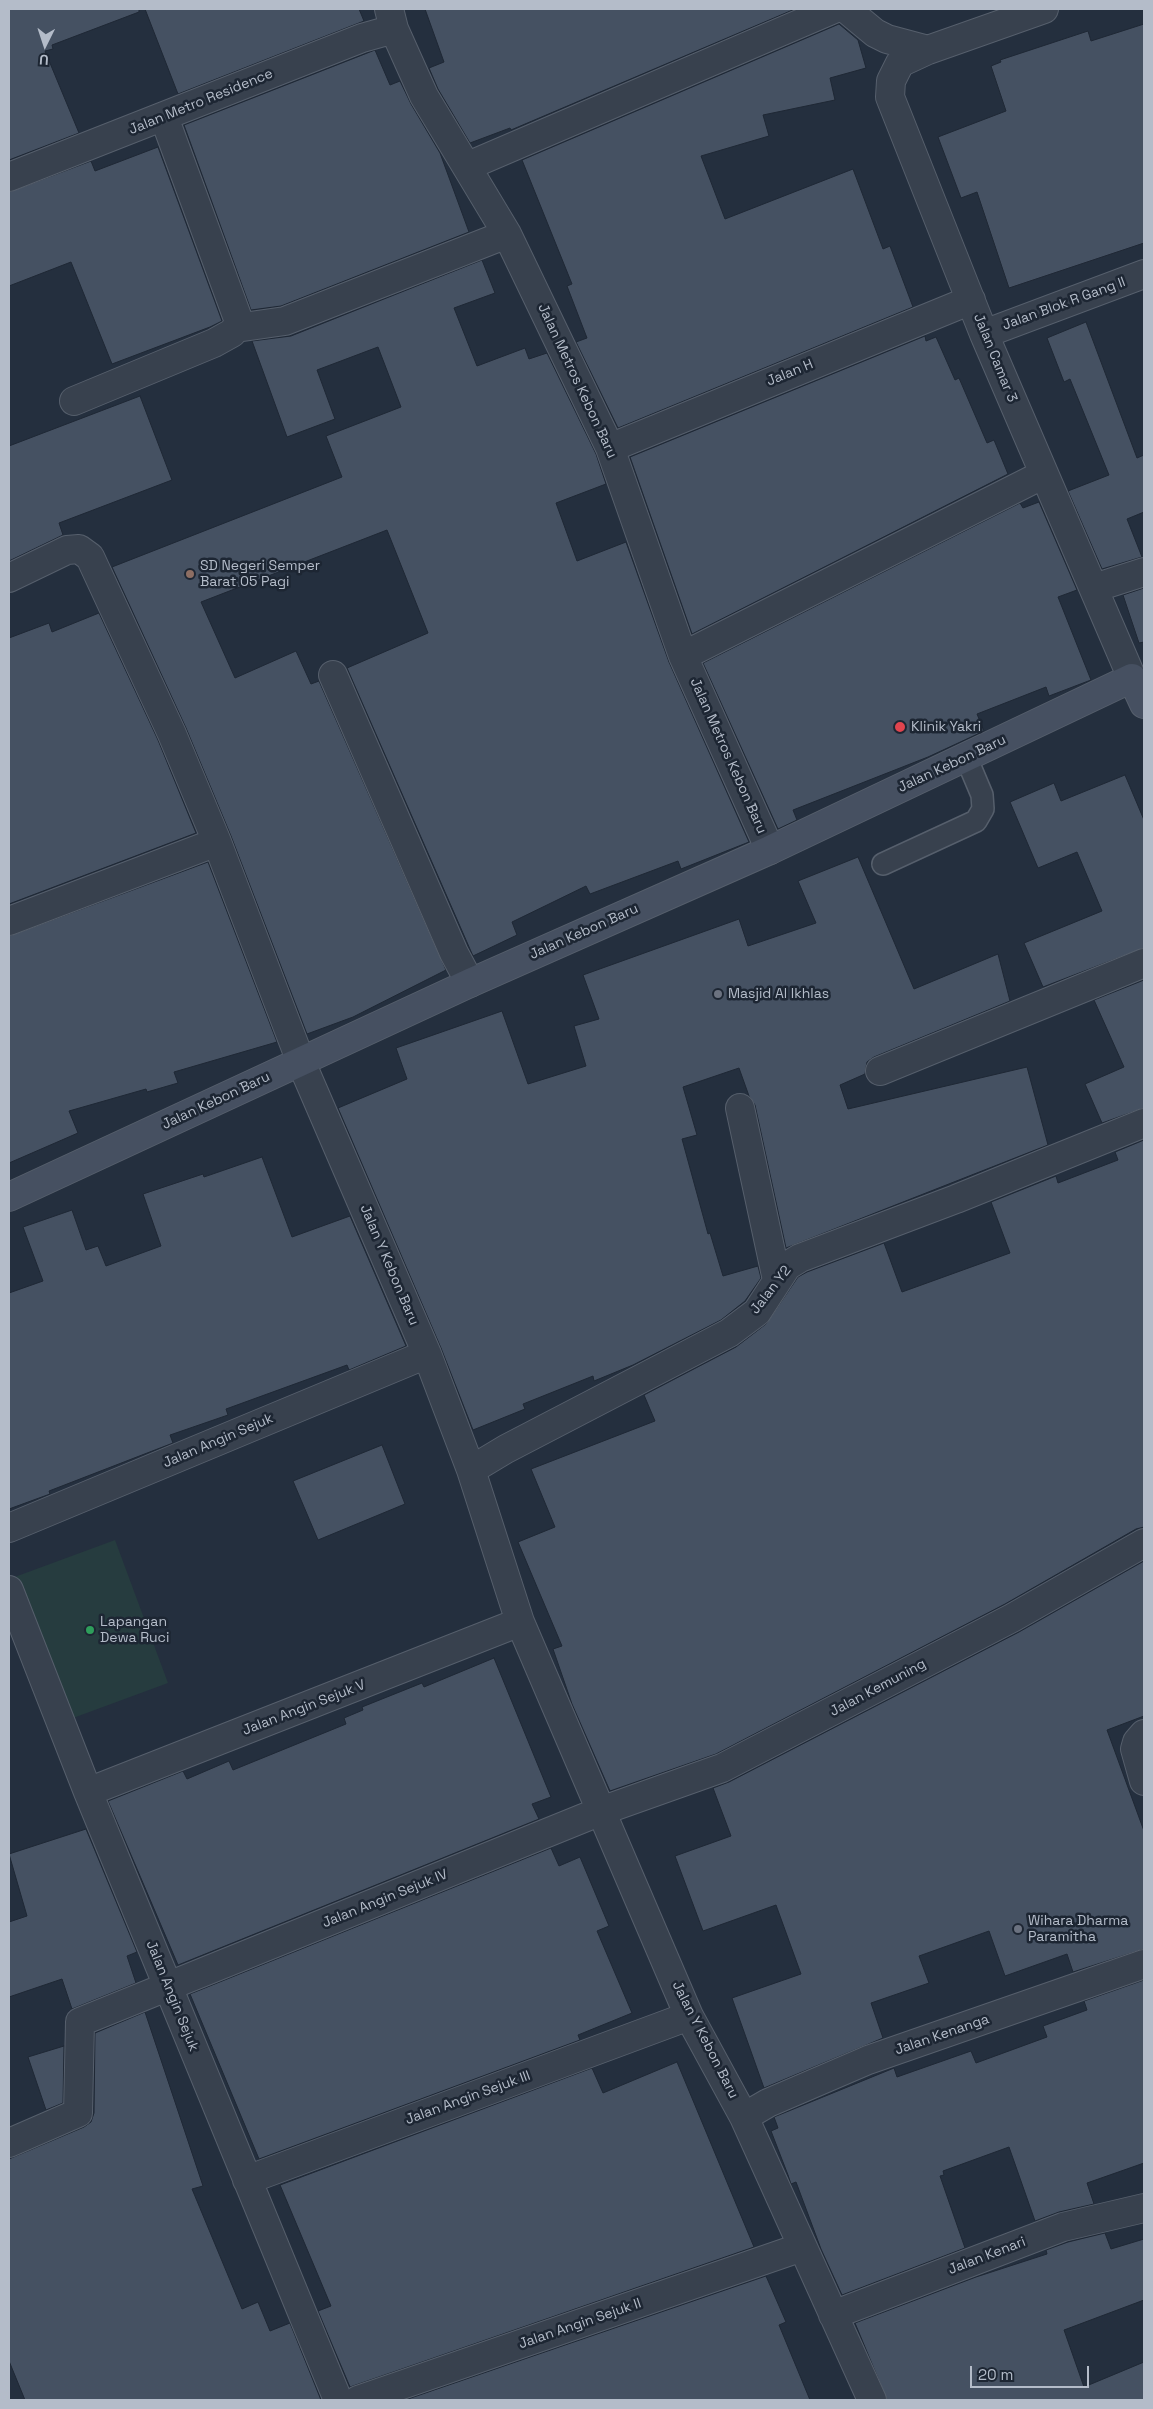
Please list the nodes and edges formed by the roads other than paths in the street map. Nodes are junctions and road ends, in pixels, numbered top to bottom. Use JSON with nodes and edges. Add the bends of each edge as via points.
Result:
{"nodes":[{"id":1,"x":834,"y":9,"type":"edge"},
{"id":2,"x":846,"y":9,"type":"edge"},
{"id":3,"x":1044,"y":9,"type":"edge"},
{"id":4,"x":391,"y":14,"type":"edge"},
{"id":5,"x":928,"y":50,"type":"junction"},
{"id":6,"x":164,"y":117,"type":"junction"},
{"id":7,"x":468,"y":166,"type":"junction"},
{"id":8,"x":9,"y":177,"type":"edge"},
{"id":9,"x":507,"y":234,"type":"junction"},
{"id":10,"x":1144,"y":274,"type":"edge"},
{"id":11,"x":971,"y":300,"type":"junction"},
{"id":12,"x":241,"y":327,"type":"junction"},
{"id":13,"x":984,"y":334,"type":"junction"},
{"id":14,"x":74,"y":401,"type":"dead end"},
{"id":15,"x":610,"y":448,"type":"junction"},
{"id":16,"x":1044,"y":474,"type":"junction"},
{"id":17,"x":1144,"y":572,"type":"edge"},
{"id":18,"x":9,"y":578,"type":"edge"},
{"id":19,"x":1094,"y":588,"type":"junction"},
{"id":20,"x":683,"y":656,"type":"junction"},
{"id":21,"x":333,"y":675,"type":"dead end"},
{"id":22,"x":1132,"y":678,"type":"junction"},
{"id":23,"x":1144,"y":704,"type":"edge"},
{"id":24,"x":966,"y":757,"type":"junction"},
{"id":25,"x":217,"y":842,"type":"junction"},
{"id":26,"x":770,"y":850,"type":"junction"},
{"id":27,"x":883,"y":864,"type":"dead end"},
{"id":28,"x":9,"y":921,"type":"edge"},
{"id":29,"x":1144,"y":963,"type":"edge"},
{"id":30,"x":470,"y":983,"type":"junction"},
{"id":31,"x":301,"y":1062,"type":"junction"},
{"id":32,"x":880,"y":1071,"type":"dead end"},
{"id":33,"x":740,"y":1108,"type":"dead end"},
{"id":34,"x":1144,"y":1123,"type":"edge"},
{"id":35,"x":9,"y":1197,"type":"edge"},
{"id":36,"x":777,"y":1280,"type":"junction"},
{"id":37,"x":427,"y":1354,"type":"junction"},
{"id":38,"x":471,"y":1470,"type":"junction"},
{"id":39,"x":9,"y":1528,"type":"edge"},
{"id":40,"x":1144,"y":1543,"type":"edge"},
{"id":41,"x":9,"y":1590,"type":"edge"},
{"id":42,"x":520,"y":1622,"type":"junction"},
{"id":43,"x":1144,"y":1734,"type":"edge"},
{"id":44,"x":1144,"y":1781,"type":"edge"},
{"id":45,"x":88,"y":1792,"type":"junction"},
{"id":46,"x":601,"y":1811,"type":"junction"},
{"id":47,"x":1144,"y":1964,"type":"edge"},
{"id":48,"x":168,"y":1986,"type":"junction"},
{"id":49,"x":689,"y":2016,"type":"junction"},
{"id":50,"x":744,"y":2117,"type":"junction"},
{"id":51,"x":9,"y":2143,"type":"edge"},
{"id":52,"x":247,"y":2180,"type":"junction"},
{"id":53,"x":1144,"y":2208,"type":"edge"},
{"id":54,"x":802,"y":2247,"type":"junction"},
{"id":55,"x":833,"y":2315,"type":"junction"},
{"id":56,"x":338,"y":2400,"type":"edge"},
{"id":57,"x":358,"y":2400,"type":"edge"},
{"id":58,"x":872,"y":2400,"type":"edge"}],
"edges":[{"from":1,"to":7,"type":"street"},
{"from":2,"to":5,"type":"street","via":[[875,33]]},
{"from":3,"to":5,"type":"street","name":"Jalan Camar 3"},
{"from":4,"to":6,"type":"street","name":"Jalan Metro Residence","via":[[362,38]]},
{"from":4,"to":7,"type":"street","name":"Jalan Metros Kebon Baru","via":[[424,96]]},
{"from":5,"to":11,"type":"street","name":"Jalan Camar 3","via":[[900,63],[891,81],[890,97]]},
{"from":6,"to":8,"type":"street","name":"Jalan Metro Residence"},
{"from":6,"to":12,"type":"street"},
{"from":7,"to":9,"type":"street","name":"Jalan Metros Kebon Baru"},
{"from":9,"to":12,"type":"street","via":[[285,321]]},
{"from":9,"to":15,"type":"street","name":"Jalan Metros Kebon Baru"},
{"from":10,"to":13,"type":"street","name":"Jalan Blok R Gang II"},
{"from":11,"to":13,"type":"street","name":"Jalan Camar 3"},
{"from":11,"to":15,"type":"street","name":"Jalan H"},
{"from":12,"to":14,"type":"street","via":[[214,343]]},
{"from":13,"to":16,"type":"street","name":"Jalan Camar 3"},
{"from":15,"to":20,"type":"street","name":"Jalan Metros Kebon Baru"},
{"from":16,"to":19,"type":"street","name":"Jalan Camar 3"},
{"from":16,"to":20,"type":"street"},
{"from":17,"to":19,"type":"street"},
{"from":18,"to":25,"type":"street","name":"Jalan Y Kebon Baru","via":[[66,550],[79,549],[90,557],[150,685]]},
{"from":19,"to":22,"type":"street","name":"Jalan Camar 3"},
{"from":20,"to":26,"type":"street","name":"Jalan Metros Kebon Baru"},
{"from":21,"to":30,"type":"street"},
{"from":22,"to":23,"type":"street"},
{"from":22,"to":24,"type":"street","name":"Jalan Kebon Baru"},
{"from":24,"to":26,"type":"street","name":"Jalan Kebon Baru"},
{"from":24,"to":27,"type":"lane","via":[[982,795],[984,809],[976,820]]},
{"from":25,"to":28,"type":"street"},
{"from":25,"to":31,"type":"street","name":"Jalan Y Kebon Baru"},
{"from":26,"to":30,"type":"street","name":"Jalan Kebon Baru"},
{"from":29,"to":32,"type":"street"},
{"from":30,"to":31,"type":"street","name":"Jalan Kebon Baru"},
{"from":31,"to":35,"type":"street","name":"Jalan Kebon Baru"},
{"from":31,"to":37,"type":"street","name":"Jalan Y Kebon Baru"},
{"from":33,"to":36,"type":"street"},
{"from":34,"to":36,"type":"street","name":"Jalan Y2","via":[[800,1258],[787,1266]]},
{"from":36,"to":38,"type":"street","name":"Jalan Y2","via":[[757,1312],[729,1333]]},
{"from":37,"to":38,"type":"street","name":"Jalan Y Kebon Baru"},
{"from":37,"to":39,"type":"street","name":"Jalan Angin Sejuk"},
{"from":38,"to":42,"type":"street","name":"Jalan Y Kebon Baru"},
{"from":40,"to":46,"type":"street","name":"Jalan Kemuning","via":[[1004,1622],[722,1768]]},
{"from":41,"to":45,"type":"street","name":"Jalan Angin Sejuk"},
{"from":42,"to":45,"type":"street","name":"Jalan Angin Sejuk V"},
{"from":42,"to":46,"type":"street","name":"Jalan Y Kebon Baru"},
{"from":43,"to":44,"type":"street","via":[[1135,1749]]},
{"from":45,"to":48,"type":"street","name":"Jalan Angin Sejuk"},
{"from":46,"to":48,"type":"street","name":"Jalan Angin Sejuk IV"},
{"from":46,"to":49,"type":"street","name":"Jalan Y Kebon Baru"},
{"from":47,"to":50,"type":"street","name":"Jalan Kenanga","via":[[868,2060],[768,2103]]},
{"from":48,"to":51,"type":"street","name":"Jalan Angin Sejuk IV","via":[[80,2022],[78,2113]]},
{"from":48,"to":52,"type":"street","name":"Jalan Angin Sejuk"},
{"from":49,"to":50,"type":"street","name":"Jalan Y Kebon Baru"},
{"from":49,"to":52,"type":"street","name":"Jalan Angin Sejuk III"},
{"from":50,"to":54,"type":"street","name":"Jalan Y Kebon Baru"},
{"from":52,"to":56,"type":"street","name":"Jalan Angin Sejuk"},
{"from":53,"to":55,"type":"street","name":"Jalan Kenari","via":[[1063,2228]]},
{"from":54,"to":55,"type":"street","name":"Jalan Y Kebon Baru"},
{"from":54,"to":57,"type":"street","name":"Jalan Angin Sejuk II"},
{"from":55,"to":58,"type":"street","name":"Jalan Y Kebon Baru"}]}
